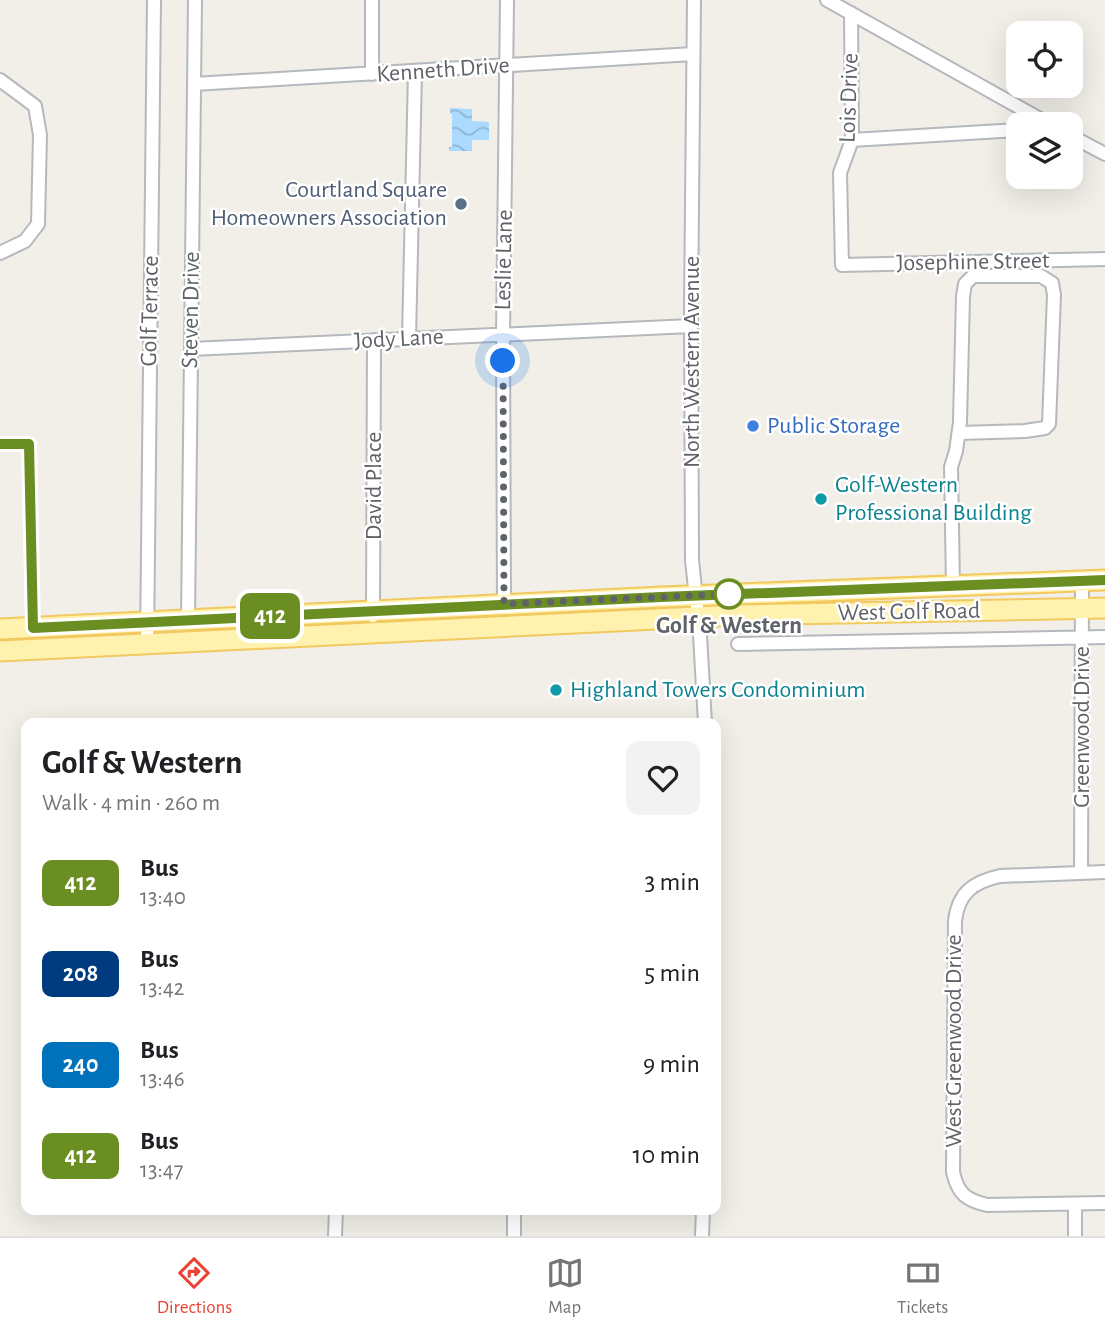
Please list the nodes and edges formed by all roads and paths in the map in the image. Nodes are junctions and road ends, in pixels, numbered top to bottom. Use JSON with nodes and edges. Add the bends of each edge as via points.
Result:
{"nodes":[{"id":1,"x":154,"y":0,"type":"edge"},
{"id":2,"x":195,"y":0,"type":"edge"},
{"id":3,"x":372,"y":0,"type":"edge"},
{"id":4,"x":507,"y":0,"type":"edge"},
{"id":5,"x":694,"y":0,"type":"edge"},
{"id":6,"x":827,"y":0,"type":"edge"},
{"id":7,"x":851,"y":13,"type":"junction"},
{"id":8,"x":693,"y":54,"type":"junction"},
{"id":9,"x":506,"y":66,"type":"junction"},
{"id":10,"x":415,"y":72,"type":"junction"},
{"id":11,"x":372,"y":74,"type":"junction"},
{"id":12,"x":0,"y":80,"type":"edge"},
{"id":13,"x":194,"y":84,"type":"junction"},
{"id":14,"x":1028,"y":112,"type":"edge"},
{"id":15,"x":1006,"y":131,"type":"edge"},
{"id":16,"x":852,"y":139,"type":"junction"},
{"id":17,"x":1083,"y":142,"type":"edge"},
{"id":18,"x":1105,"y":154,"type":"edge"},
{"id":19,"x":0,"y":253,"type":"edge"},
{"id":20,"x":1105,"y":259,"type":"edge"},
{"id":21,"x":842,"y":265,"type":"joint"},
{"id":22,"x":691,"y":326,"type":"junction"},
{"id":23,"x":503,"y":334,"type":"junction"},
{"id":24,"x":409,"y":339,"type":"junction"},
{"id":25,"x":374,"y":340,"type":"junction"},
{"id":26,"x":191,"y":349,"type":"junction"},
{"id":27,"x":959,"y":433,"type":"junction"},
{"id":28,"x":1105,"y":580,"type":"edge"},
{"id":29,"x":1082,"y":581,"type":"junction"},
{"id":30,"x":953,"y":586,"type":"junction"},
{"id":31,"x":695,"y":595,"type":"junction"},
{"id":32,"x":504,"y":604,"type":"junction"},
{"id":33,"x":1082,"y":608,"type":"junction"},
{"id":34,"x":1105,"y":608,"type":"edge"},
{"id":35,"x":373,"y":611,"type":"junction"},
{"id":36,"x":698,"y":617,"type":"junction"},
{"id":37,"x":188,"y":620,"type":"junction"},
{"id":38,"x":147,"y":622,"type":"junction"},
{"id":39,"x":0,"y":629,"type":"edge"},
{"id":40,"x":371,"y":632,"type":"junction"},
{"id":41,"x":1105,"y":637,"type":"edge"},
{"id":42,"x":1082,"y":638,"type":"junction"},
{"id":43,"x":147,"y":643,"type":"junction"},
{"id":44,"x":738,"y":644,"type":"dead end"},
{"id":45,"x":0,"y":651,"type":"edge"},
{"id":46,"x":705,"y":718,"type":"edge"},
{"id":47,"x":1081,"y":872,"type":"junction"},
{"id":48,"x":1105,"y":872,"type":"edge"},
{"id":49,"x":1105,"y":1203,"type":"edge"},
{"id":50,"x":1075,"y":1204,"type":"junction"},
{"id":51,"x":337,"y":1215,"type":"edge"},
{"id":52,"x":514,"y":1215,"type":"edge"},
{"id":53,"x":703,"y":1215,"type":"edge"},
{"id":54,"x":335,"y":1236,"type":"edge"},
{"id":55,"x":513,"y":1236,"type":"edge"},
{"id":56,"x":702,"y":1236,"type":"edge"},
{"id":57,"x":1075,"y":1236,"type":"edge"}],
"edges":[{"from":1,"to":38,"type":"street","name":"Golf Terrace"},
{"from":2,"to":13,"type":"street","name":"Steven Drive"},
{"from":3,"to":11,"type":"street"},
{"from":4,"to":9,"type":"street","name":"Leslie Lane"},
{"from":5,"to":8,"type":"street","name":"North Western Avenue"},
{"from":6,"to":7,"type":"street"},
{"from":7,"to":14,"type":"street"},
{"from":7,"to":16,"type":"street","name":"Lois Drive"},
{"from":8,"to":9,"type":"street","name":"Kenneth Drive"},
{"from":8,"to":22,"type":"street","name":"North Western Avenue"},
{"from":9,"to":10,"type":"street","name":"Kenneth Drive"},
{"from":9,"to":23,"type":"street","name":"Leslie Lane"},
{"from":10,"to":11,"type":"street","name":"Kenneth Drive"},
{"from":10,"to":24,"type":"street"},
{"from":11,"to":13,"type":"street","name":"Kenneth Drive"},
{"from":12,"to":19,"type":"street","via":[[35,106],[40,135],[38,224],[25,241]]},
{"from":13,"to":26,"type":"street","name":"Steven Drive"},
{"from":15,"to":16,"type":"street"},
{"from":16,"to":21,"type":"street","name":"Lois Drive","via":[[840,173]]},
{"from":17,"to":18,"type":"street"},
{"from":20,"to":21,"type":"street","name":"Josephine Street"},
{"from":22,"to":23,"type":"street","name":"Jody Lane"},
{"from":22,"to":31,"type":"street","name":"North Western Avenue"},
{"from":23,"to":24,"type":"street","name":"Jody Lane"},
{"from":23,"to":32,"type":"street","name":"Leslie Lane"},
{"from":24,"to":25,"type":"street","name":"Jody Lane"},
{"from":25,"to":26,"type":"street","name":"Jody Lane"},
{"from":25,"to":35,"type":"street","name":"David Place"},
{"from":26,"to":37,"type":"street","name":"Steven Drive"},
{"from":27,"to":27,"type":"street","via":[[965,284],[973,276],[1041,276],[1052,282],[1049,424],[1025,431]]},
{"from":27,"to":30,"type":"street","via":[[951,467]]},
{"from":28,"to":29,"type":"main road","name":"West Golf Road"},
{"from":29,"to":30,"type":"main road","name":"West Golf Road"},
{"from":29,"to":33,"type":"street","name":"Greenwood Drive"},
{"from":30,"to":31,"type":"main road","name":"West Golf Road"},
{"from":31,"to":32,"type":"main road","name":"West Golf Road"},
{"from":31,"to":36,"type":"street","name":"North Western Avenue"},
{"from":32,"to":35,"type":"main road","name":"West Golf Road"},
{"from":33,"to":34,"type":"main road","name":"West Golf Road"},
{"from":33,"to":36,"type":"main road","name":"West Golf Road"},
{"from":33,"to":42,"type":"street","name":"Greenwood Drive"},
{"from":35,"to":37,"type":"main road","name":"West Golf Road"},
{"from":35,"to":40,"type":"street","name":"David Place"},
{"from":36,"to":40,"type":"main road","name":"West Golf Road"},
{"from":36,"to":46,"type":"street","name":"North Western Avenue"},
{"from":37,"to":38,"type":"main road","name":"West Golf Road"},
{"from":38,"to":39,"type":"main road","name":"West Golf Road"},
{"from":38,"to":43,"type":"street","name":"Golf Terrace"},
{"from":40,"to":43,"type":"main road","name":"West Golf Road"},
{"from":41,"to":42,"type":"street"},
{"from":42,"to":44,"type":"street"},
{"from":42,"to":47,"type":"street","name":"Greenwood Drive"},
{"from":43,"to":45,"type":"main road","name":"West Golf Road"},
{"from":47,"to":48,"type":"street"},
{"from":47,"to":50,"type":"street","name":"West Greenwood Drive","via":[[985,879],[964,894],[954,921],[956,1184],[962,1194],[987,1205]]},
{"from":49,"to":50,"type":"street"},
{"from":50,"to":57,"type":"street"},
{"from":51,"to":54,"type":"street"},
{"from":52,"to":55,"type":"street"},
{"from":53,"to":56,"type":"street"}]}
